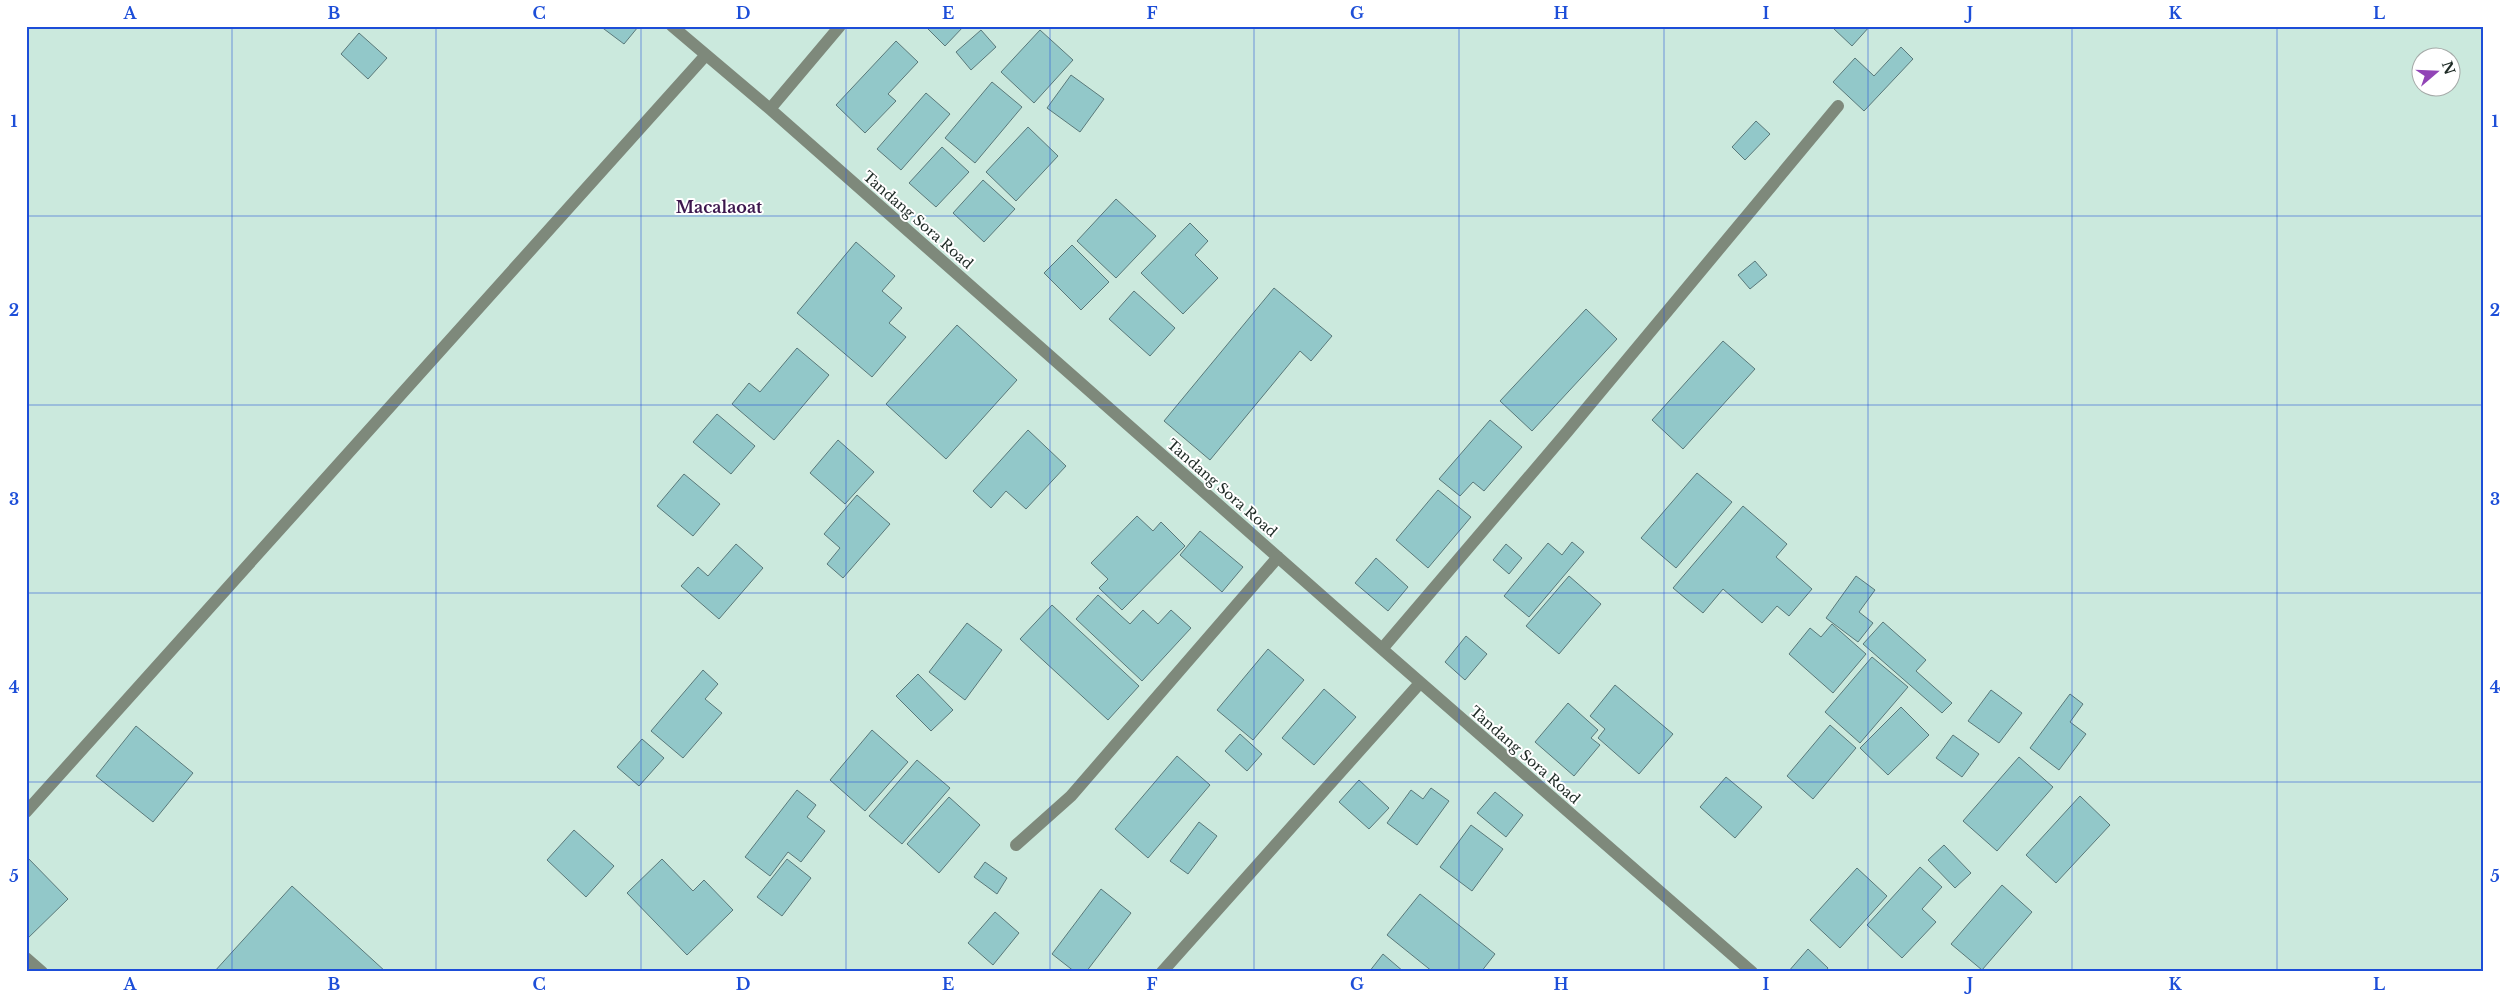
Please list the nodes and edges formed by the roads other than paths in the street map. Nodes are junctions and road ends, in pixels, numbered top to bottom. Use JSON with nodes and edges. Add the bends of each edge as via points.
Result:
{"nodes":[{"id":1,"x":672,"y":26,"type":"edge"},
{"id":2,"x":840,"y":26,"type":"edge"},
{"id":3,"x":705,"y":56,"type":"junction"},
{"id":4,"x":1838,"y":106,"type":"dead end"},
{"id":5,"x":770,"y":109,"type":"junction"},
{"id":6,"x":1278,"y":557,"type":"junction"},
{"id":7,"x":1382,"y":649,"type":"junction"},
{"id":8,"x":1420,"y":683,"type":"junction"},
{"id":9,"x":26,"y":812,"type":"edge"},
{"id":10,"x":1016,"y":845,"type":"dead end"},
{"id":11,"x":26,"y":958,"type":"edge"},
{"id":12,"x":42,"y":972,"type":"edge"},
{"id":13,"x":1162,"y":972,"type":"edge"},
{"id":14,"x":1752,"y":972,"type":"edge"}],
"edges":[{"from":1,"to":3,"type":"street","name":"Tandang Sora Road"},
{"from":2,"to":5,"type":"street"},
{"from":3,"to":5,"type":"street","name":"Tandang Sora Road"},
{"from":3,"to":9,"type":"street"},
{"from":4,"to":7,"type":"street"},
{"from":5,"to":6,"type":"street","name":"Tandang Sora Road"},
{"from":6,"to":7,"type":"street","name":"Tandang Sora Road"},
{"from":6,"to":10,"type":"street","via":[[1071,796]]},
{"from":7,"to":8,"type":"street","name":"Tandang Sora Road"},
{"from":8,"to":13,"type":"street"},
{"from":8,"to":14,"type":"street","name":"Tandang Sora Road"},
{"from":11,"to":12,"type":"street"}]}
